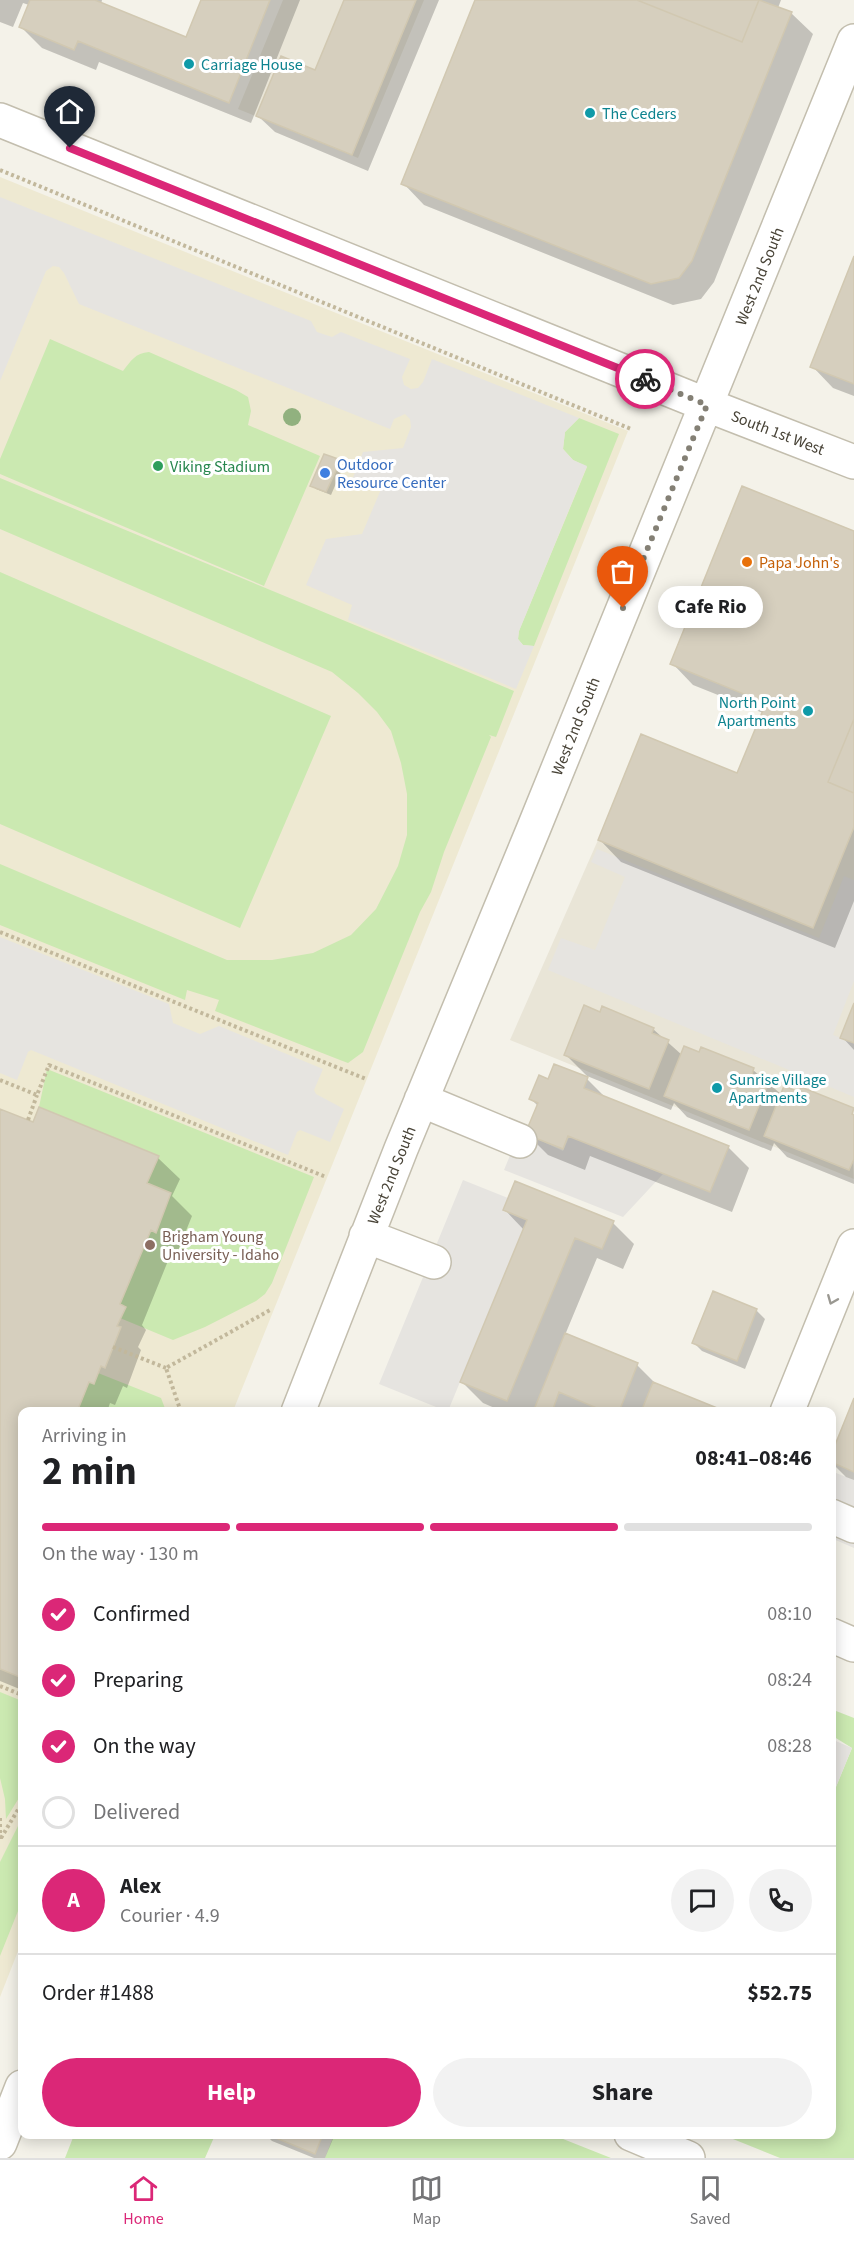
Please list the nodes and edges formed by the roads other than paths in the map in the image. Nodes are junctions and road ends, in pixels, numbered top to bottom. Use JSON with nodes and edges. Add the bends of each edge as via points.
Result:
{"nodes":[{"id":1,"x":854,"y":40,"type":"edge"},
{"id":2,"x":0,"y":120,"type":"edge"},
{"id":3,"x":707,"y":405,"type":"junction"},
{"id":4,"x":854,"y":462,"type":"edge"},
{"id":5,"x":421,"y":1100,"type":"junction"},
{"id":6,"x":520,"y":1141,"type":"dead end"},
{"id":7,"x":366,"y":1236,"type":"junction"},
{"id":8,"x":854,"y":1246,"type":"edge"},
{"id":9,"x":434,"y":1262,"type":"dead end"},
{"id":10,"x":300,"y":1407,"type":"edge"},
{"id":11,"x":789,"y":1407,"type":"edge"},
{"id":12,"x":836,"y":1518,"type":"edge"},
{"id":13,"x":854,"y":1526,"type":"edge"},
{"id":14,"x":836,"y":1637,"type":"edge"},
{"id":15,"x":854,"y":1645,"type":"edge"},
{"id":16,"x":18,"y":2097,"type":"edge"},
{"id":17,"x":643,"y":2139,"type":"edge"},
{"id":18,"x":0,"y":2143,"type":"edge"},
{"id":19,"x":688,"y":2158,"type":"edge"}],
"edges":[{"from":1,"to":3,"type":"street","name":"West 2nd South"},
{"from":2,"to":3,"type":"street","name":"South 1st West"},
{"from":3,"to":4,"type":"street","name":"South 1st West"},
{"from":3,"to":5,"type":"street","name":"West 2nd South"},
{"from":5,"to":6,"type":"street"},
{"from":5,"to":7,"type":"street","name":"West 2nd South"},
{"from":7,"to":9,"type":"street"},
{"from":7,"to":10,"type":"street","name":"West 2nd South"},
{"from":8,"to":11,"type":"street","one_way":true},
{"from":12,"to":13,"type":"street"},
{"from":14,"to":15,"type":"street"},
{"from":16,"to":18,"type":"street"},
{"from":17,"to":19,"type":"street"}]}
